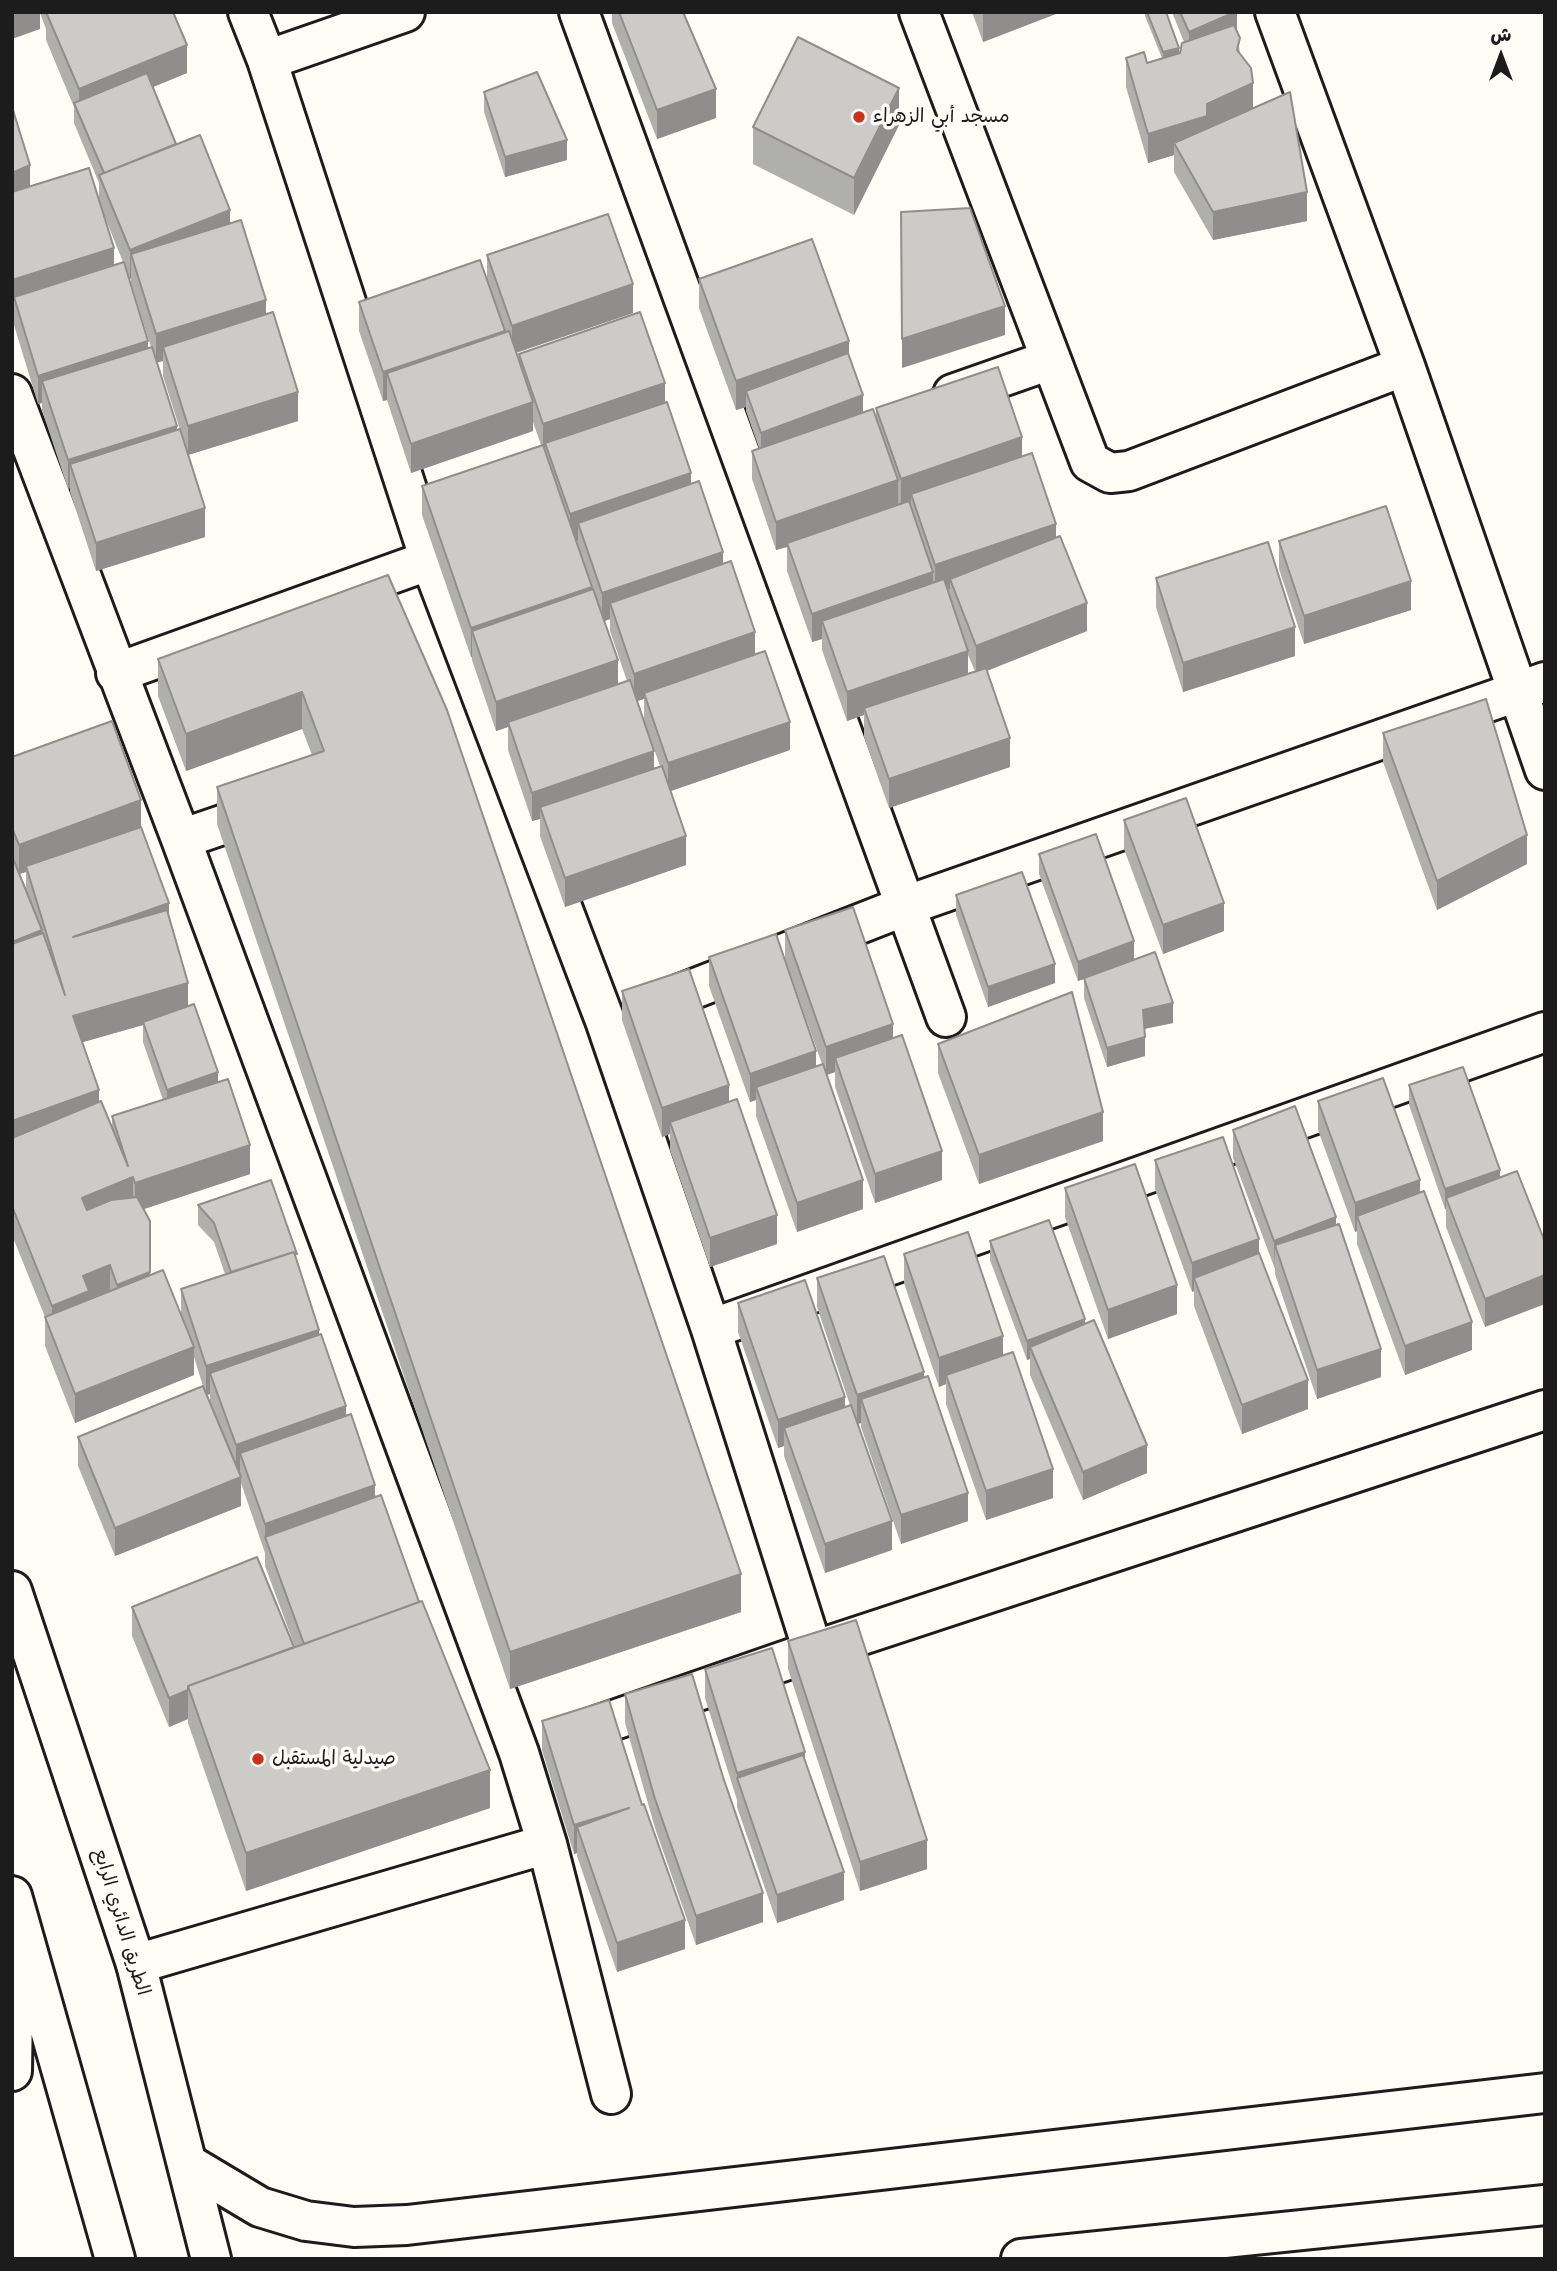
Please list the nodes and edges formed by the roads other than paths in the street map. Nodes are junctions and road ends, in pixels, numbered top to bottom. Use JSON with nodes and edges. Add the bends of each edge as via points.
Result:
{"nodes":[{"id":1,"x":248,"y":12,"type":"edge"},
{"id":2,"x":405,"y":12,"type":"edge"},
{"id":3,"x":579,"y":12,"type":"edge"},
{"id":4,"x":919,"y":12,"type":"edge"},
{"id":5,"x":1275,"y":12,"type":"edge"},
{"id":6,"x":267,"y":60,"type":"junction"},
{"id":7,"x":1050,"y":360,"type":"junction"},
{"id":8,"x":1405,"y":366,"type":"junction"},
{"id":9,"x":12,"y":394,"type":"edge"},
{"id":10,"x":922,"y":406,"type":"edge"},
{"id":11,"x":782,"y":456,"type":"edge"},
{"id":12,"x":743,"y":470,"type":"junction"},
{"id":13,"x":430,"y":560,"type":"junction"},
{"id":14,"x":116,"y":673,"type":"junction"},
{"id":15,"x":1531,"y":687,"type":"edge"},
{"id":16,"x":141,"y":735,"type":"junction"},
{"id":17,"x":103,"y":747,"type":"edge"},
{"id":18,"x":1545,"y":769,"type":"edge"},
{"id":19,"x":307,"y":796,"type":"edge"},
{"id":20,"x":181,"y":839,"type":"junction"},
{"id":21,"x":905,"y":906,"type":"junction"},
{"id":22,"x":946,"y":1017,"type":"dead end"},
{"id":23,"x":606,"y":1023,"type":"junction"},
{"id":24,"x":1545,"y":1032,"type":"edge"},
{"id":25,"x":711,"y":1329,"type":"junction"},
{"id":26,"x":1545,"y":1409,"type":"edge"},
{"id":27,"x":12,"y":1591,"type":"edge"},
{"id":28,"x":813,"y":1651,"type":"junction"},
{"id":29,"x":519,"y":1753,"type":"junction"},
{"id":30,"x":547,"y":1844,"type":"junction"},
{"id":31,"x":13,"y":1897,"type":"edge"},
{"id":32,"x":136,"y":1964,"type":"junction"},
{"id":33,"x":12,"y":2071,"type":"edge"},
{"id":34,"x":1545,"y":2093,"type":"edge"},
{"id":35,"x":611,"y":2094,"type":"dead end"},
{"id":36,"x":188,"y":2164,"type":"junction"},
{"id":37,"x":1545,"y":2205,"type":"edge"},
{"id":38,"x":115,"y":2259,"type":"edge"},
{"id":39,"x":211,"y":2259,"type":"edge"},
{"id":40,"x":1021,"y":2259,"type":"edge"}],
"edges":[{"from":1,"to":6,"type":"street"},
{"from":2,"to":6,"type":"street"},
{"from":3,"to":12,"type":"street"},
{"from":4,"to":7,"type":"street"},
{"from":5,"to":8,"type":"street"},
{"from":6,"to":13,"type":"street"},
{"from":7,"to":8,"type":"street","via":[[1090,461],[1110,473],[1129,471]]},
{"from":7,"to":10,"type":"street"},
{"from":8,"to":15,"type":"street"},
{"from":9,"to":14,"type":"street"},
{"from":11,"to":12,"type":"street"},
{"from":12,"to":21,"type":"street"},
{"from":13,"to":14,"type":"street"},
{"from":13,"to":23,"type":"street"},
{"from":14,"to":16,"type":"street"},
{"from":15,"to":18,"type":"street"},
{"from":15,"to":21,"type":"street"},
{"from":16,"to":17,"type":"street"},
{"from":16,"to":20,"type":"street"},
{"from":19,"to":20,"type":"street"},
{"from":20,"to":29,"type":"street"},
{"from":21,"to":22,"type":"street"},
{"from":21,"to":23,"type":"street"},
{"from":23,"to":25,"type":"street"},
{"from":24,"to":25,"type":"street"},
{"from":25,"to":28,"type":"street"},
{"from":26,"to":28,"type":"street"},
{"from":27,"to":32,"type":"street","name":"الطريق الدائري الرابع"},
{"from":28,"to":29,"type":"street"},
{"from":29,"to":30,"type":"street"},
{"from":30,"to":32,"type":"street"},
{"from":30,"to":35,"type":"street"},
{"from":31,"to":33,"type":"street"},
{"from":31,"to":38,"type":"street"},
{"from":32,"to":36,"type":"street","name":"الطريق الدائري الرابع"},
{"from":34,"to":36,"type":"street","via":[[407,2225],[354,2227],[306,2221],[260,2207]]},
{"from":36,"to":39,"type":"street","name":"الطريق الدائري الرابع"},
{"from":37,"to":40,"type":"street"}]}
